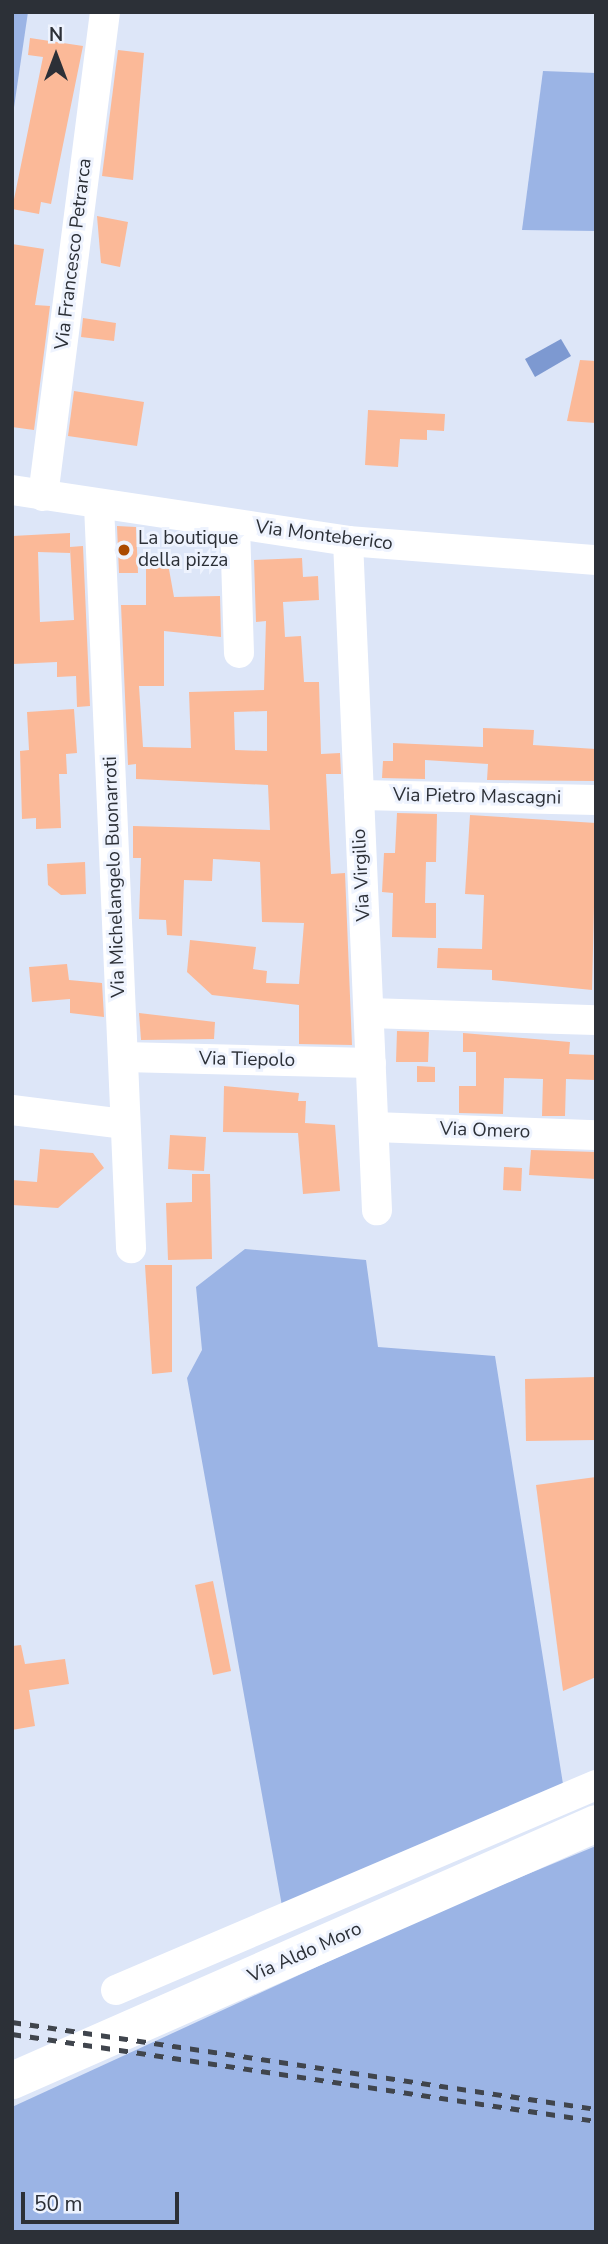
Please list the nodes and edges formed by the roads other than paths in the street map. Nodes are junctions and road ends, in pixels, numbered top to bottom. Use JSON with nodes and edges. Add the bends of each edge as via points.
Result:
{"nodes":[{"id":1,"x":105,"y":12,"type":"edge"},
{"id":2,"x":12,"y":490,"type":"edge"},
{"id":3,"x":43,"y":496,"type":"junction"},
{"id":4,"x":99,"y":505,"type":"junction"},
{"id":5,"x":235,"y":526,"type":"junction"},
{"id":6,"x":348,"y":541,"type":"junction"},
{"id":7,"x":596,"y":560,"type":"edge"},
{"id":8,"x":239,"y":653,"type":"dead end"},
{"id":9,"x":359,"y":794,"type":"junction"},
{"id":10,"x":596,"y":800,"type":"edge"},
{"id":11,"x":369,"y":1013,"type":"junction"},
{"id":12,"x":596,"y":1020,"type":"edge"},
{"id":13,"x":123,"y":1057,"type":"junction"},
{"id":14,"x":371,"y":1063,"type":"junction"},
{"id":15,"x":12,"y":1110,"type":"edge"},
{"id":16,"x":125,"y":1124,"type":"junction"},
{"id":17,"x":374,"y":1127,"type":"junction"},
{"id":18,"x":596,"y":1135,"type":"edge"},
{"id":19,"x":377,"y":1210,"type":"dead end"},
{"id":20,"x":131,"y":1248,"type":"dead end"},
{"id":21,"x":596,"y":1785,"type":"edge"},
{"id":22,"x":596,"y":1823,"type":"edge"},
{"id":23,"x":117,"y":1990,"type":"dead end"},
{"id":24,"x":27,"y":2074,"type":"edge"}],
"edges":[{"from":1,"to":3,"type":"street","name":"Via Francesco Petrarca"},
{"from":2,"to":3,"type":"street","name":"Via Monteberico"},
{"from":3,"to":4,"type":"street","name":"Via Monteberico"},
{"from":4,"to":5,"type":"street","name":"Via Monteberico"},
{"from":4,"to":13,"type":"street","name":"Via Michelangelo Buonarroti"},
{"from":5,"to":6,"type":"street","name":"Via Monteberico"},
{"from":5,"to":8,"type":"street"},
{"from":6,"to":7,"type":"street","name":"Via Monteberico"},
{"from":6,"to":9,"type":"street","name":"Via Virgilio"},
{"from":9,"to":10,"type":"street","name":"Via Pietro Mascagni"},
{"from":9,"to":11,"type":"street","name":"Via Virgilio"},
{"from":11,"to":12,"type":"street"},
{"from":11,"to":14,"type":"street","name":"Via Virgilio"},
{"from":13,"to":14,"type":"street","name":"Via Tiepolo"},
{"from":13,"to":16,"type":"street","name":"Via Michelangelo Buonarroti"},
{"from":14,"to":17,"type":"street","name":"Via Virgilio"},
{"from":15,"to":16,"type":"street"},
{"from":16,"to":20,"type":"street","name":"Via Michelangelo Buonarroti"},
{"from":17,"to":18,"type":"street","name":"Via Omero"},
{"from":17,"to":19,"type":"street","name":"Via Virgilio"},
{"from":21,"to":23,"type":"street"},
{"from":22,"to":24,"type":"main road","name":"Via Aldo Moro"}]}
